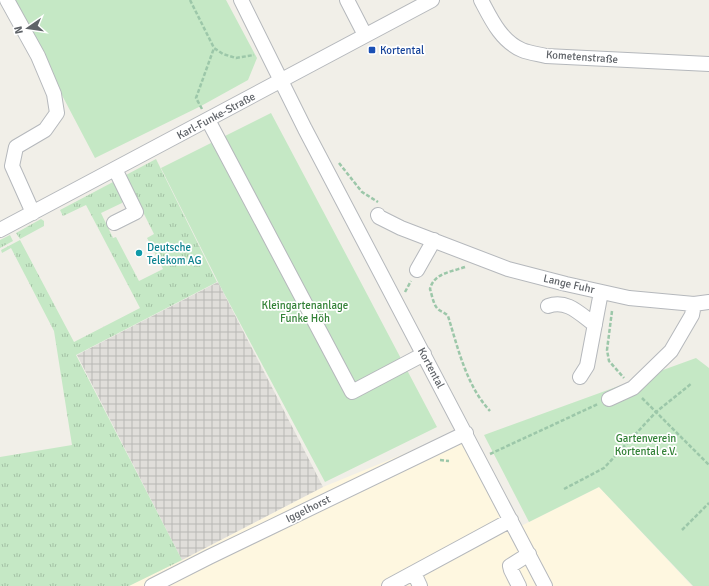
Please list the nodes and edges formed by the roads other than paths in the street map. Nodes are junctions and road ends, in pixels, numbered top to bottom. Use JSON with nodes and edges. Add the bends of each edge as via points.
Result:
{"nodes":[{"id":1,"x":7,"y":0,"type":"edge"},
{"id":2,"x":242,"y":0,"type":"edge"},
{"id":3,"x":347,"y":0,"type":"edge"},
{"id":4,"x":432,"y":0,"type":"edge"},
{"id":5,"x":481,"y":0,"type":"edge"},
{"id":6,"x":365,"y":35,"type":"junction"},
{"id":7,"x":709,"y":64,"type":"edge"},
{"id":8,"x":282,"y":81,"type":"junction"},
{"id":9,"x":208,"y":120,"type":"junction"},
{"id":10,"x":115,"y":169,"type":"junction"},
{"id":11,"x":33,"y":213,"type":"junction"},
{"id":12,"x":378,"y":215,"type":"road end"},
{"id":13,"x":114,"y":223,"type":"dead end"},
{"id":14,"x":0,"y":230,"type":"edge"},
{"id":15,"x":434,"y":240,"type":"junction"},
{"id":16,"x":417,"y":270,"type":"road end"},
{"id":17,"x":608,"y":293,"type":"junction"},
{"id":18,"x":709,"y":302,"type":"edge"},
{"id":19,"x":694,"y":304,"type":"junction"},
{"id":20,"x":548,"y":306,"type":"dead end"},
{"id":21,"x":594,"y":325,"type":"junction"},
{"id":22,"x":424,"y":354,"type":"junction"},
{"id":23,"x":580,"y":377,"type":"dead end"},
{"id":24,"x":609,"y":399,"type":"road end"},
{"id":25,"x":466,"y":434,"type":"junction"},
{"id":26,"x":511,"y":520,"type":"junction"},
{"id":27,"x":529,"y":554,"type":"junction"},
{"id":28,"x":414,"y":573,"type":"junction"},
{"id":29,"x":152,"y":586,"type":"edge"},
{"id":30,"x":389,"y":586,"type":"edge"},
{"id":31,"x":420,"y":586,"type":"edge"},
{"id":32,"x":519,"y":586,"type":"edge"},
{"id":33,"x":545,"y":586,"type":"edge"}],
"edges":[{"from":1,"to":11,"type":"street","via":[[38,56],[54,94],[57,113],[45,130],[16,147],[12,166]]},
{"from":2,"to":8,"type":"street","name":"Kortental"},
{"from":3,"to":6,"type":"street"},
{"from":4,"to":6,"type":"street","name":"Karl-Funke-Straße"},
{"from":5,"to":7,"type":"street","name":"Kometenstraße","via":[[499,31],[522,50],[546,56]]},
{"from":6,"to":8,"type":"street","name":"Karl-Funke-Straße"},
{"from":8,"to":9,"type":"street","name":"Karl-Funke-Straße"},
{"from":8,"to":22,"type":"street","name":"Kortental"},
{"from":9,"to":10,"type":"street","name":"Karl-Funke-Straße"},
{"from":9,"to":22,"type":"street","via":[[352,392]]},
{"from":10,"to":11,"type":"street","name":"Karl-Funke-Straße"},
{"from":10,"to":13,"type":"street","via":[[136,212]]},
{"from":11,"to":14,"type":"street","name":"Karl-Funke-Straße"},
{"from":12,"to":15,"type":"street","name":"Lange Fuhr","via":[[401,228]]},
{"from":15,"to":16,"type":"street"},
{"from":15,"to":17,"type":"street","name":"Lange Fuhr","via":[[516,271]]},
{"from":17,"to":19,"type":"street","name":"Lange Fuhr","via":[[629,298]]},
{"from":17,"to":21,"type":"street"},
{"from":18,"to":19,"type":"street","name":"Lange Fuhr"},
{"from":19,"to":24,"type":"street","via":[[692,315],[671,351],[633,388]]},
{"from":20,"to":21,"type":"street","via":[[566,305]]},
{"from":21,"to":23,"type":"street","via":[[587,366]]},
{"from":22,"to":25,"type":"street","name":"Kortental"},
{"from":25,"to":26,"type":"street","name":"Kortental"},
{"from":25,"to":29,"type":"street","name":"Iggelhorst"},
{"from":26,"to":27,"type":"street","name":"Kortental"},
{"from":26,"to":28,"type":"street"},
{"from":27,"to":32,"type":"street","via":[[510,566]]},
{"from":27,"to":33,"type":"street","name":"Kortental"},
{"from":28,"to":30,"type":"street"},
{"from":28,"to":31,"type":"street"}]}
